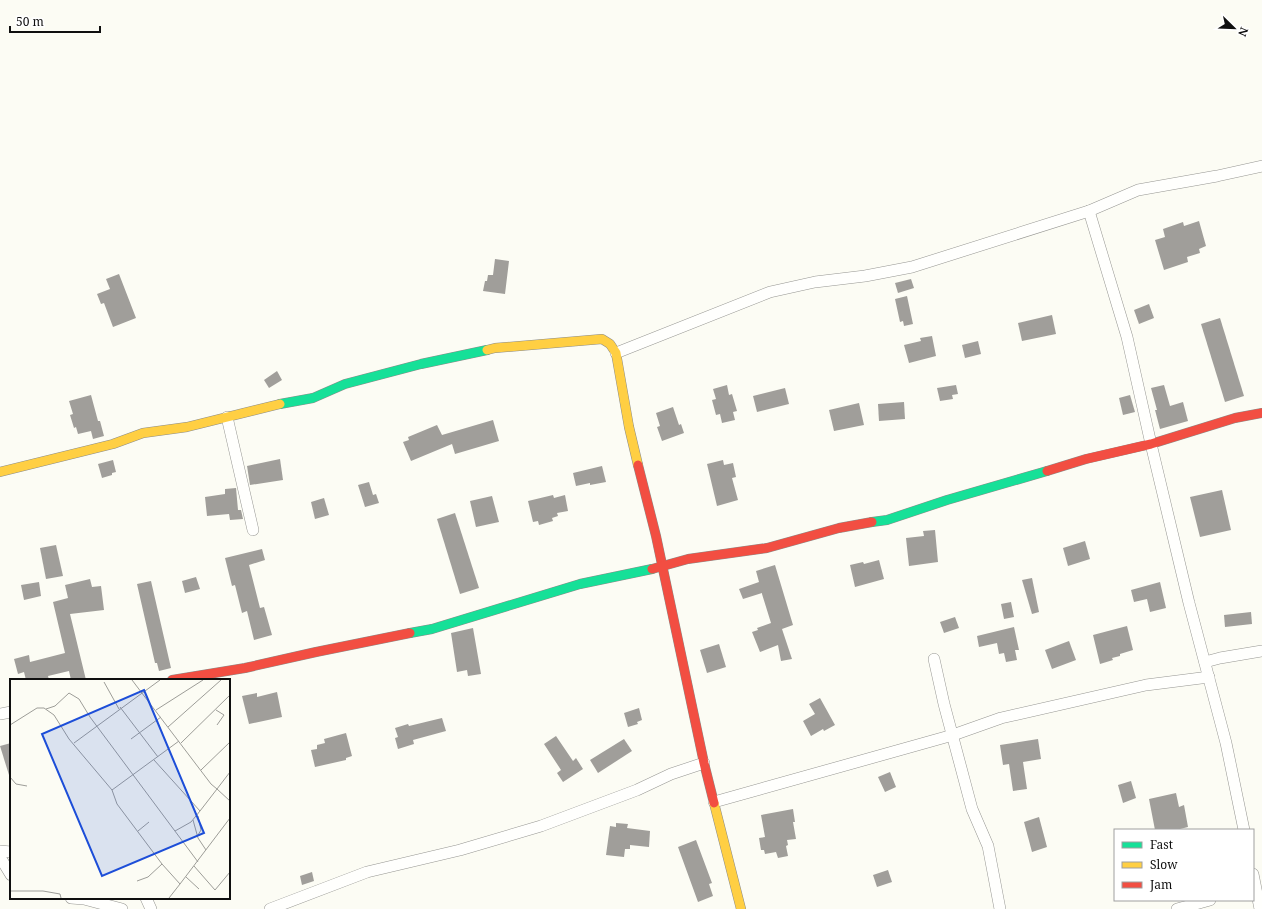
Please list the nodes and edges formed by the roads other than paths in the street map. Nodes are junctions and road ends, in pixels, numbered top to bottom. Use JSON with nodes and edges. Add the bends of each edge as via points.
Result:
{"nodes":[{"id":1,"x":1262,"y":166,"type":"edge"},
{"id":2,"x":1089,"y":211,"type":"junction"},
{"id":3,"x":616,"y":353,"type":"junction"},
{"id":4,"x":1262,"y":413,"type":"edge"},
{"id":5,"x":227,"y":417,"type":"junction"},
{"id":6,"x":1151,"y":444,"type":"junction"},
{"id":7,"x":0,"y":472,"type":"edge"},
{"id":8,"x":253,"y":530,"type":"dead end"},
{"id":9,"x":662,"y":567,"type":"junction"},
{"id":10,"x":1262,"y":651,"type":"edge"},
{"id":11,"x":934,"y":659,"type":"dead end"},
{"id":12,"x":1205,"y":662,"type":"junction"},
{"id":13,"x":1209,"y":677,"type":"junction"},
{"id":14,"x":178,"y":679,"type":"edge"},
{"id":15,"x":10,"y":712,"type":"edge"},
{"id":16,"x":0,"y":714,"type":"edge"},
{"id":17,"x":953,"y":735,"type":"junction"},
{"id":18,"x":704,"y":763,"type":"junction"},
{"id":19,"x":714,"y":802,"type":"junction"},
{"id":20,"x":1244,"y":829,"type":"edge"},
{"id":21,"x":0,"y":851,"type":"edge"},
{"id":22,"x":10,"y":852,"type":"edge"},
{"id":23,"x":0,"y":856,"type":"edge"},
{"id":24,"x":10,"y":873,"type":"edge"},
{"id":25,"x":1254,"y":877,"type":"edge"},
{"id":26,"x":1257,"y":887,"type":"edge"},
{"id":27,"x":84,"y":899,"type":"edge"},
{"id":28,"x":146,"y":899,"type":"edge"},
{"id":29,"x":1206,"y":901,"type":"edge"},
{"id":30,"x":122,"y":909,"type":"edge"},
{"id":31,"x":151,"y":909,"type":"edge"},
{"id":32,"x":270,"y":909,"type":"edge"},
{"id":33,"x":741,"y":909,"type":"edge"},
{"id":34,"x":1000,"y":909,"type":"edge"},
{"id":35,"x":1177,"y":909,"type":"edge"},
{"id":36,"x":1260,"y":909,"type":"edge"}],
"edges":[{"from":1,"to":2,"type":"street","via":[[1138,190]]},
{"from":2,"to":3,"type":"street","via":[[912,268],[815,282],[770,292]]},
{"from":2,"to":6,"type":"street","via":[[1127,337]]},
{"from":3,"to":5,"type":"street","via":[[610,344],[602,339],[495,348],[345,384],[313,398]]},
{"from":3,"to":9,"type":"street","via":[[629,427]]},
{"from":4,"to":6,"type":"street","via":[[1228,420]]},
{"from":5,"to":7,"type":"street","via":[[187,427],[143,433],[113,444]]},
{"from":5,"to":8,"type":"street"},
{"from":6,"to":9,"type":"street","via":[[1079,461],[887,520],[839,528],[767,548],[688,559]]},
{"from":6,"to":12,"type":"street"},
{"from":9,"to":14,"type":"street","via":[[580,584],[432,629],[245,668]]},
{"from":9,"to":18,"type":"street"},
{"from":10,"to":12,"type":"street"},
{"from":11,"to":17,"type":"street"},
{"from":12,"to":13,"type":"street"},
{"from":13,"to":17,"type":"street","via":[[1146,685],[1087,698],[1001,718]]},
{"from":13,"to":20,"type":"street"},
{"from":15,"to":16,"type":"street"},
{"from":17,"to":19,"type":"street"},
{"from":17,"to":34,"type":"street","via":[[972,809],[988,846]]},
{"from":18,"to":19,"type":"street"},
{"from":18,"to":32,"type":"street","via":[[541,826],[460,850],[367,872]]},
{"from":19,"to":33,"type":"street"},
{"from":21,"to":22,"type":"street"},
{"from":23,"to":24,"type":"street"},
{"from":25,"to":26,"type":"street"},
{"from":26,"to":36,"type":"street"},
{"from":27,"to":30,"type":"street"},
{"from":28,"to":31,"type":"street"},
{"from":29,"to":35,"type":"street"}]}
